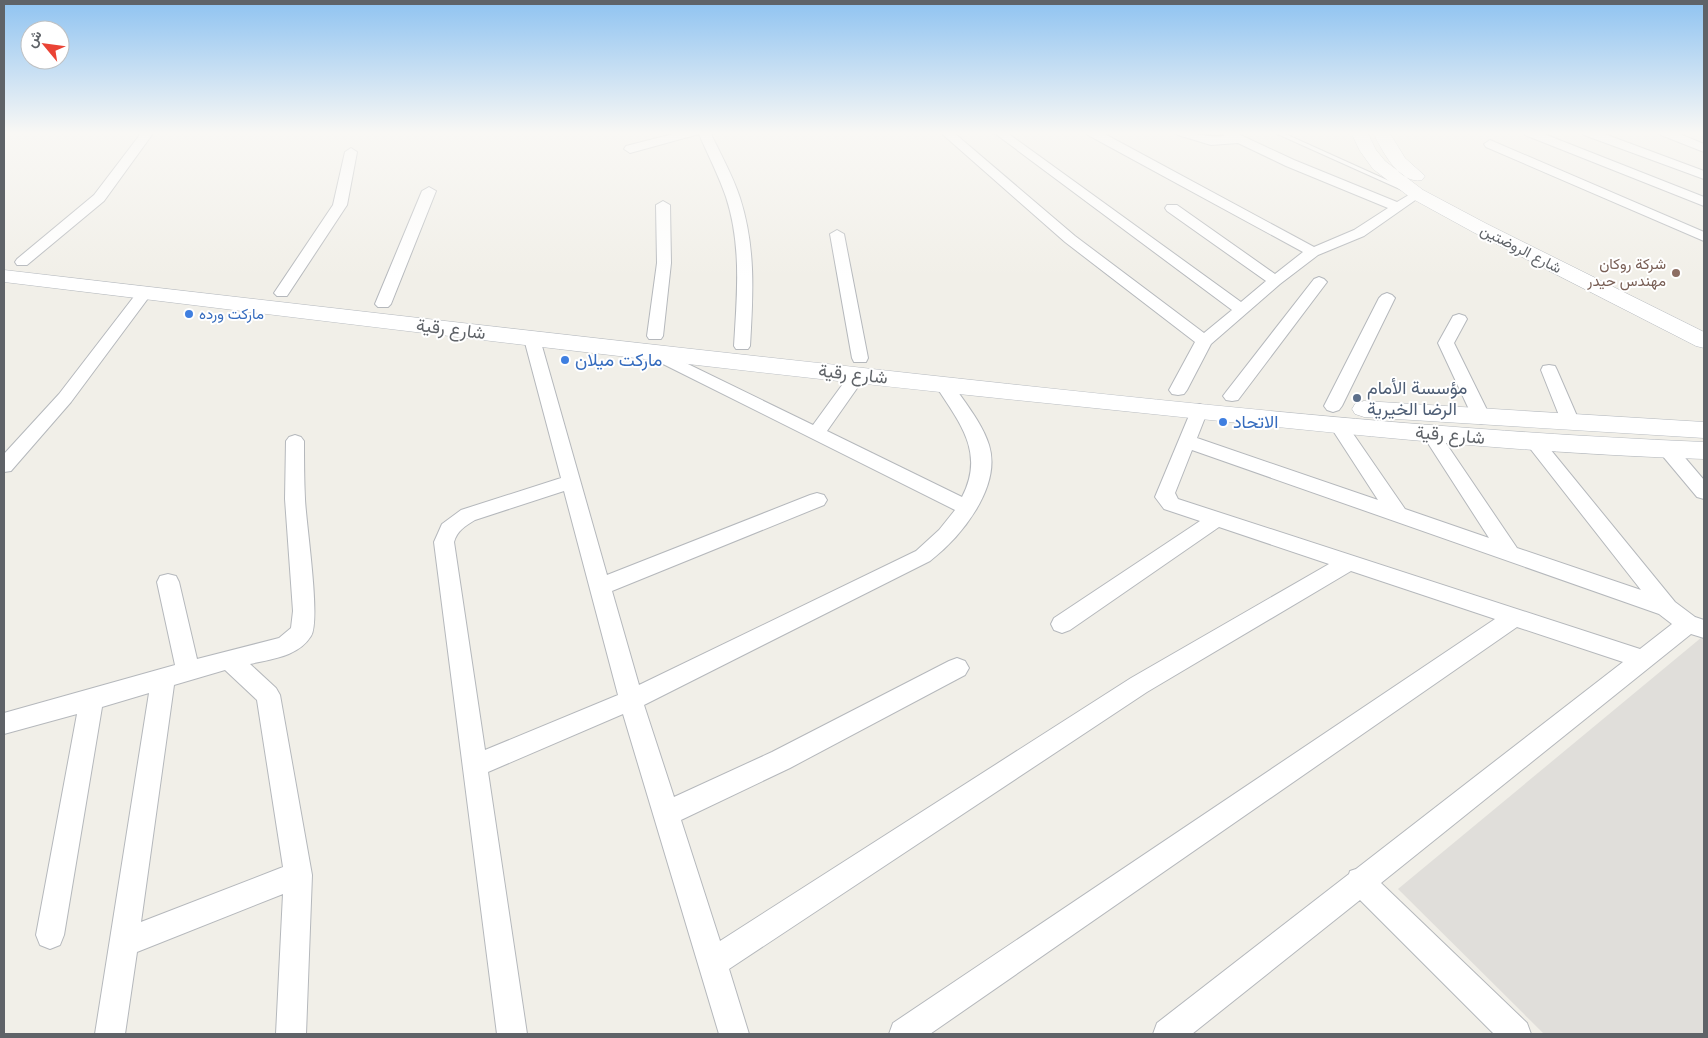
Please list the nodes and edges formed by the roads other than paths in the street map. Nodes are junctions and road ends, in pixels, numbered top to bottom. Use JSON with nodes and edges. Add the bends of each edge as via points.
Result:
{"nodes":[{"id":1,"x":112,"y":180,"type":"edge"},
{"id":2,"x":345,"y":180,"type":"edge"},
{"id":3,"x":726,"y":180,"type":"edge"},
{"id":4,"x":1002,"y":180,"type":"edge"},
{"id":5,"x":1065,"y":180,"type":"edge"},
{"id":6,"x":1181,"y":180,"type":"edge"},
{"id":7,"x":1333,"y":180,"type":"edge"},
{"id":8,"x":1385,"y":180,"type":"edge"},
{"id":9,"x":1399,"y":180,"type":"edge"},
{"id":10,"x":1425,"y":180,"type":"edge"},
{"id":11,"x":1574,"y":180,"type":"edge"},
{"id":12,"x":1646,"y":180,"type":"edge"},
{"id":13,"x":428,"y":191,"type":"dead end"},
{"id":14,"x":1416,"y":194,"type":"junction"},
{"id":15,"x":1704,"y":202,"type":"edge"},
{"id":16,"x":663,"y":205,"type":"dead end"},
{"id":17,"x":1398,"y":207,"type":"junction"},
{"id":18,"x":1172,"y":208,"type":"dead end"},
{"id":19,"x":837,"y":234,"type":"dead end"},
{"id":20,"x":1704,"y":237,"type":"edge"},
{"id":21,"x":1313,"y":252,"type":"junction"},
{"id":22,"x":10,"y":266,"type":"edge"},
{"id":23,"x":1275,"y":281,"type":"junction"},
{"id":24,"x":1318,"y":282,"type":"dead end"},
{"id":25,"x":282,"y":292,"type":"junction"},
{"id":26,"x":144,"y":293,"type":"junction"},
{"id":27,"x":1387,"y":298,"type":"dead end"},
{"id":28,"x":383,"y":304,"type":"junction"},
{"id":29,"x":1241,"y":309,"type":"junction"},
{"id":30,"x":1459,"y":319,"type":"dead end"},
{"id":31,"x":1704,"y":323,"type":"edge"},
{"id":32,"x":532,"y":339,"type":"junction"},
{"id":33,"x":1204,"y":341,"type":"junction"},
{"id":34,"x":1704,"y":341,"type":"edge"},
{"id":35,"x":652,"y":343,"type":"junction"},
{"id":36,"x":742,"y":346,"type":"junction"},
{"id":37,"x":860,"y":366,"type":"junction"},
{"id":38,"x":1549,"y":370,"type":"dead end"},
{"id":39,"x":944,"y":374,"type":"junction"},
{"id":40,"x":1020,"y":383,"type":"junction"},
{"id":41,"x":1178,"y":390,"type":"junction"},
{"id":42,"x":1232,"y":396,"type":"junction"},
{"id":43,"x":1199,"y":410,"type":"junction"},
{"id":44,"x":1336,"y":416,"type":"junction"},
{"id":45,"x":1482,"y":418,"type":"junction"},
{"id":46,"x":1571,"y":423,"type":"junction"},
{"id":47,"x":816,"y":434,"type":"junction"},
{"id":48,"x":1431,"y":434,"type":"junction"},
{"id":49,"x":1674,"y":439,"type":"junction"},
{"id":50,"x":1186,"y":441,"type":"junction"},
{"id":51,"x":295,"y":442,"type":"dead end"},
{"id":52,"x":1534,"y":442,"type":"junction"},
{"id":53,"x":1703,"y":444,"type":"edge"},
{"id":54,"x":4,"y":466,"type":"edge"},
{"id":55,"x":571,"y":482,"type":"junction"},
{"id":56,"x":1704,"y":492,"type":"edge"},
{"id":57,"x":817,"y":500,"type":"dead end"},
{"id":58,"x":967,"y":508,"type":"junction"},
{"id":59,"x":1398,"y":515,"type":"junction"},
{"id":60,"x":1217,"y":519,"type":"junction"},
{"id":61,"x":1510,"y":554,"type":"junction"},
{"id":62,"x":1348,"y":562,"type":"junction"},
{"id":63,"x":168,"y":582,"type":"dead end"},
{"id":64,"x":600,"y":586,"type":"junction"},
{"id":65,"x":1666,"y":608,"type":"junction"},
{"id":66,"x":1513,"y":618,"type":"junction"},
{"id":67,"x":1062,"y":624,"type":"dead end"},
{"id":68,"x":1696,"y":626,"type":"edge"},
{"id":69,"x":229,"y":659,"type":"junction"},
{"id":70,"x":1643,"y":659,"type":"junction"},
{"id":71,"x":957,"y":668,"type":"dead end"},
{"id":72,"x":176,"y":675,"type":"junction"},
{"id":73,"x":91,"y":700,"type":"junction"},
{"id":74,"x":631,"y":700,"type":"junction"},
{"id":75,"x":4,"y":723,"type":"edge"},
{"id":76,"x":474,"y":766,"type":"junction"},
{"id":77,"x":666,"y":814,"type":"junction"},
{"id":78,"x":298,"y":875,"type":"junction"},
{"id":79,"x":1360,"y":881,"type":"junction"},
{"id":80,"x":50,"y":935,"type":"dead end"},
{"id":81,"x":124,"y":943,"type":"junction"},
{"id":82,"x":711,"y":963,"type":"junction"},
{"id":83,"x":1503,"y":1030,"type":"edge"},
{"id":84,"x":110,"y":1034,"type":"edge"},
{"id":85,"x":292,"y":1034,"type":"edge"},
{"id":86,"x":512,"y":1034,"type":"edge"},
{"id":87,"x":734,"y":1034,"type":"edge"},
{"id":88,"x":904,"y":1034,"type":"edge"},
{"id":89,"x":1168,"y":1034,"type":"edge"}],
"edges":[{"from":1,"to":22,"type":"street","via":[[99,198]]},
{"from":2,"to":25,"type":"street","via":[[340,205]]},
{"from":3,"to":36,"type":"street","via":[[742,235],[746,277]]},
{"from":4,"to":33,"type":"street","via":[[1070,239]]},
{"from":5,"to":29,"type":"street"},
{"from":6,"to":21,"type":"street"},
{"from":7,"to":17,"type":"street"},
{"from":8,"to":14,"type":"lane"},
{"from":9,"to":14,"type":"street","name":"شارع الروضتين"},
{"from":10,"to":31,"type":"street","name":"شارع الروضتين","via":[[1448,196]]},
{"from":11,"to":20,"type":"street"},
{"from":12,"to":15,"type":"street"},
{"from":13,"to":28,"type":"street"},
{"from":14,"to":17,"type":"street"},
{"from":14,"to":34,"type":"street","name":"شارع الروضتين"},
{"from":16,"to":35,"type":"street","via":[[664,264]]},
{"from":17,"to":21,"type":"street","via":[[1359,233]]},
{"from":18,"to":23,"type":"street"},
{"from":19,"to":37,"type":"street"},
{"from":21,"to":23,"type":"street"},
{"from":22,"to":25,"type":"street","name":"شارع رقية"},
{"from":22,"to":26,"type":"street","name":"شارع رقية"},
{"from":23,"to":29,"type":"street"},
{"from":24,"to":42,"type":"street"},
{"from":25,"to":28,"type":"street","name":"شارع رقية"},
{"from":26,"to":32,"type":"street","name":"شارع رقية"},
{"from":26,"to":54,"type":"street","via":[[65,398]]},
{"from":27,"to":44,"type":"street"},
{"from":28,"to":35,"type":"street","name":"شارع رقية"},
{"from":29,"to":33,"type":"street"},
{"from":30,"to":45,"type":"street","via":[[1446,343]]},
{"from":32,"to":35,"type":"street","name":"شارع رقية"},
{"from":32,"to":55,"type":"street"},
{"from":33,"to":41,"type":"street"},
{"from":35,"to":36,"type":"street","name":"شارع رقية"},
{"from":35,"to":37,"type":"street","name":"شارع رقية"},
{"from":35,"to":47,"type":"street"},
{"from":36,"to":37,"type":"street","name":"شارع رقية"},
{"from":37,"to":39,"type":"street","name":"شارع رقية"},
{"from":37,"to":47,"type":"street"},
{"from":38,"to":46,"type":"street"},
{"from":39,"to":40,"type":"street","name":"شارع رقية"},
{"from":39,"to":58,"type":"street","via":[[980,444],[979,478]]},
{"from":40,"to":41,"type":"street","name":"شارع رقية"},
{"from":40,"to":43,"type":"street","name":"شارع رقية"},
{"from":41,"to":42,"type":"street","name":"شارع رقية"},
{"from":42,"to":44,"type":"street","name":"شارع رقية"},
{"from":43,"to":44,"type":"street","name":"شارع رقية"},
{"from":43,"to":50,"type":"street"},
{"from":44,"to":45,"type":"street","name":"شارع رقية"},
{"from":44,"to":48,"type":"street","name":"شارع رقية"},
{"from":44,"to":59,"type":"street"},
{"from":45,"to":46,"type":"street","name":"شارع رقية"},
{"from":46,"to":49,"type":"street","name":"شارع رقية"},
{"from":47,"to":58,"type":"street"},
{"from":48,"to":52,"type":"street","name":"شارع رقية"},
{"from":48,"to":61,"type":"street"},
{"from":49,"to":52,"type":"street","name":"شارع رقية"},
{"from":49,"to":53,"type":"street","via":[[1698,437]]},
{"from":49,"to":56,"type":"street"},
{"from":50,"to":59,"type":"street"},
{"from":50,"to":60,"type":"street","via":[[1165,497],[1171,504]]},
{"from":51,"to":69,"type":"street","via":[[295,499],[304,612],[302,632],[286,646]]},
{"from":52,"to":65,"type":"street"},
{"from":55,"to":64,"type":"street"},
{"from":55,"to":76,"type":"street","via":[[468,515],[446,532],[444,542]]},
{"from":57,"to":64,"type":"street"},
{"from":58,"to":74,"type":"street","via":[[942,541],[923,556]]},
{"from":59,"to":61,"type":"street"},
{"from":60,"to":62,"type":"street"},
{"from":60,"to":67,"type":"street"},
{"from":61,"to":65,"type":"street"},
{"from":62,"to":66,"type":"street"},
{"from":62,"to":82,"type":"street","via":[[1139,685]]},
{"from":63,"to":72,"type":"street"},
{"from":64,"to":74,"type":"street"},
{"from":65,"to":68,"type":"street"},
{"from":66,"to":70,"type":"street"},
{"from":66,"to":88,"type":"street"},
{"from":68,"to":70,"type":"street"},
{"from":69,"to":72,"type":"street"},
{"from":69,"to":78,"type":"street","via":[[268,695]]},
{"from":70,"to":79,"type":"street"},
{"from":71,"to":77,"type":"street","via":[[781,760]]},
{"from":72,"to":73,"type":"street"},
{"from":72,"to":81,"type":"street"},
{"from":73,"to":75,"type":"street"},
{"from":73,"to":80,"type":"street"},
{"from":74,"to":76,"type":"street"},
{"from":74,"to":77,"type":"street"},
{"from":76,"to":86,"type":"street"},
{"from":77,"to":82,"type":"street"},
{"from":78,"to":81,"type":"street"},
{"from":78,"to":85,"type":"street"},
{"from":79,"to":83,"type":"street"},
{"from":79,"to":89,"type":"street"},
{"from":81,"to":84,"type":"street"},
{"from":82,"to":87,"type":"street"}]}
